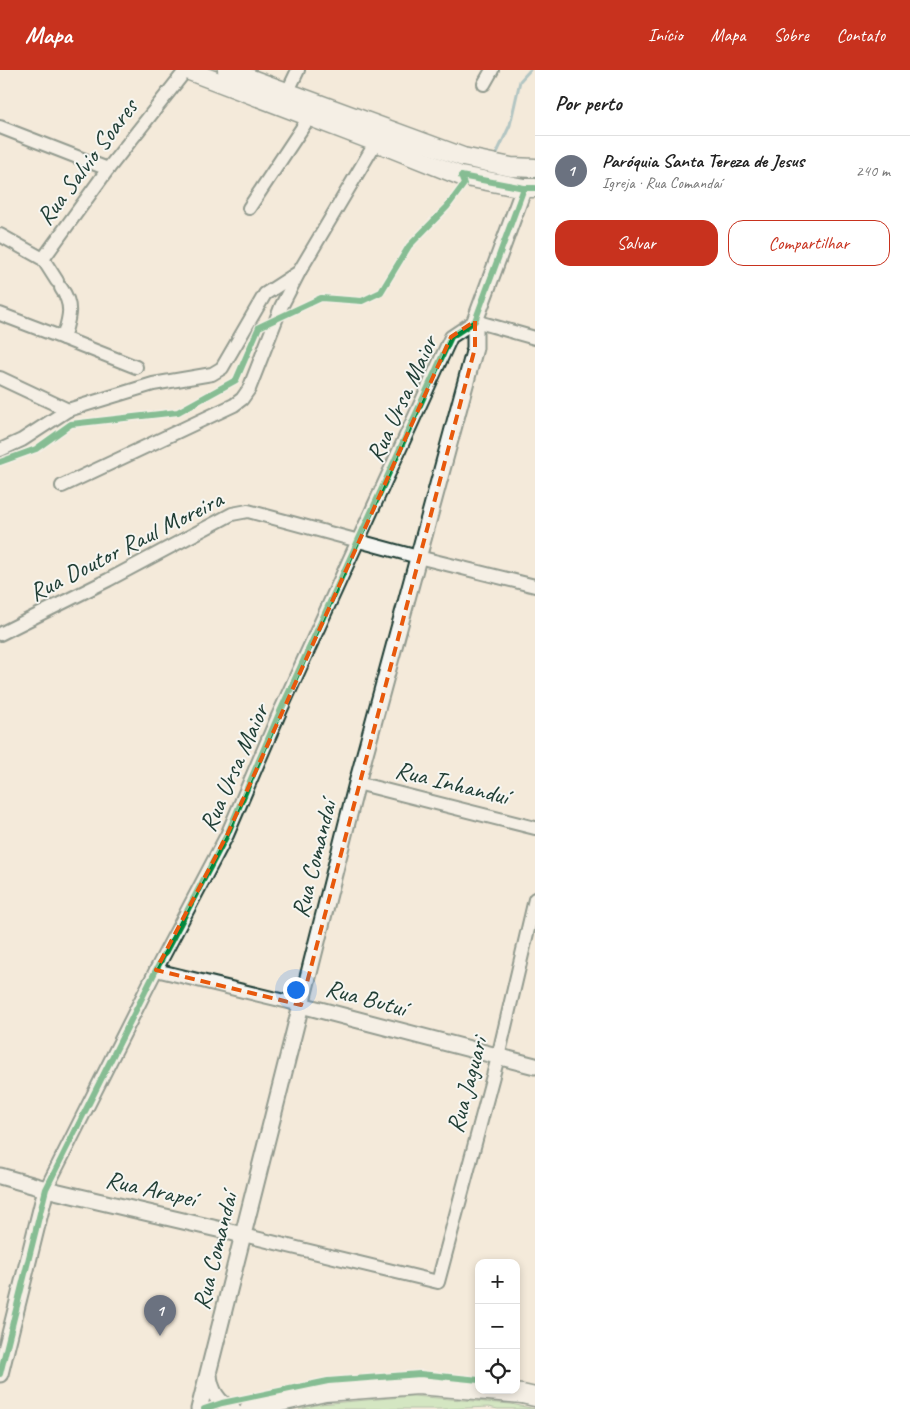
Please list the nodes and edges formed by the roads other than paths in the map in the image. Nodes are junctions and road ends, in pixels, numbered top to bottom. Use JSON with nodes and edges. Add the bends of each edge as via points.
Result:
{"nodes":[{"id":1,"x":187,"y":70,"type":"edge"},
{"id":2,"x":227,"y":70,"type":"edge"},
{"id":3,"x":298,"y":70,"type":"edge"},
{"id":4,"x":492,"y":70,"type":"edge"},
{"id":5,"x":484,"y":84,"type":"dead end"},
{"id":6,"x":287,"y":93,"type":"junction"},
{"id":7,"x":310,"y":116,"type":"junction"},
{"id":8,"x":0,"y":127,"type":"edge"},
{"id":9,"x":376,"y":142,"type":"junction"},
{"id":10,"x":535,"y":168,"type":"edge"},
{"id":11,"x":108,"y":169,"type":"junction"},
{"id":12,"x":530,"y":188,"type":"edge"},
{"id":13,"x":249,"y":208,"type":"dead end"},
{"id":14,"x":0,"y":235,"type":"edge"},
{"id":15,"x":43,"y":259,"type":"junction"},
{"id":16,"x":299,"y":272,"type":"junction"},
{"id":17,"x":0,"y":314,"type":"edge"},
{"id":18,"x":475,"y":321,"type":"junction"},
{"id":19,"x":63,"y":338,"type":"junction"},
{"id":20,"x":535,"y":338,"type":"edge"},
{"id":21,"x":136,"y":368,"type":"dead end"},
{"id":22,"x":0,"y":378,"type":"edge"},
{"id":23,"x":68,"y":410,"type":"junction"},
{"id":24,"x":0,"y":450,"type":"edge"},
{"id":25,"x":62,"y":486,"type":"dead end"},
{"id":26,"x":357,"y":541,"type":"junction"},
{"id":27,"x":418,"y":557,"type":"junction"},
{"id":28,"x":535,"y":586,"type":"edge"},
{"id":29,"x":0,"y":634,"type":"edge"},
{"id":30,"x":357,"y":783,"type":"junction"},
{"id":31,"x":535,"y":828,"type":"edge"},
{"id":32,"x":535,"y":899,"type":"edge"},
{"id":33,"x":156,"y":970,"type":"junction"},
{"id":34,"x":301,"y":1005,"type":"junction"},
{"id":35,"x":498,"y":1057,"type":"junction"},
{"id":36,"x":535,"y":1066,"type":"edge"},
{"id":37,"x":0,"y":1176,"type":"edge"},
{"id":38,"x":46,"y":1189,"type":"junction"},
{"id":39,"x":243,"y":1235,"type":"junction"},
{"id":40,"x":438,"y":1282,"type":"joint"},
{"id":41,"x":209,"y":1370,"type":"junction"},
{"id":42,"x":0,"y":1374,"type":"edge"},
{"id":43,"x":535,"y":1397,"type":"edge"},
{"id":44,"x":199,"y":1409,"type":"edge"},
{"id":45,"x":233,"y":1409,"type":"edge"},
{"id":46,"x":249,"y":1409,"type":"edge"}],
"edges":[{"from":1,"to":7,"type":"main road"},
{"from":1,"to":11,"type":"street","name":"Rua Salvio Soares"},
{"from":2,"to":6,"type":"main road"},
{"from":3,"to":6,"type":"street"},
{"from":4,"to":5,"type":"street"},
{"from":6,"to":10,"type":"main road","via":[[463,157],[511,167]]},
{"from":7,"to":9,"type":"main road"},
{"from":7,"to":13,"type":"street"},
{"from":8,"to":11,"type":"street"},
{"from":9,"to":12,"type":"main road","via":[[461,176]]},
{"from":9,"to":16,"type":"street"},
{"from":11,"to":15,"type":"street","name":"Rua Salvio Soares"},
{"from":12,"to":18,"type":"street"},
{"from":14,"to":15,"type":"street"},
{"from":15,"to":19,"type":"street","via":[[67,297],[70,312]]},
{"from":16,"to":23,"type":"street","via":[[265,294],[222,368],[212,374],[153,384]]},
{"from":16,"to":25,"type":"street","via":[[242,398],[234,405]]},
{"from":17,"to":19,"type":"street"},
{"from":18,"to":20,"type":"street"},
{"from":18,"to":26,"type":"street","name":"Rua Ursa Maior","via":[[451,337]]},
{"from":18,"to":27,"type":"street","name":"Rua Comandaí","via":[[475,348]]},
{"from":19,"to":21,"type":"street"},
{"from":22,"to":23,"type":"street"},
{"from":23,"to":24,"type":"street","via":[[22,440]]},
{"from":26,"to":27,"type":"street","name":"Rua Doutor Raul Moreira"},
{"from":26,"to":29,"type":"street","name":"Rua Doutor Raul Moreira","via":[[248,511],[232,514]]},
{"from":26,"to":33,"type":"street","name":"Rua Ursa Maior","via":[[227,835]]},
{"from":27,"to":28,"type":"street","name":"Rua Doutor Raul Moreira"},
{"from":27,"to":30,"type":"street","name":"Rua Comandaí"},
{"from":30,"to":31,"type":"street","name":"Rua Inhanduí"},
{"from":30,"to":34,"type":"street","name":"Rua Comandaí"},
{"from":32,"to":35,"type":"street","name":"Rua Jaguari"},
{"from":33,"to":34,"type":"street","name":"Rua Butuí"},
{"from":33,"to":38,"type":"street","name":"Rua Ursa Maior"},
{"from":34,"to":35,"type":"street","name":"Rua Butuí"},
{"from":34,"to":39,"type":"street","name":"Rua Comandaí"},
{"from":35,"to":36,"type":"street","name":"Rua Butuí"},
{"from":35,"to":40,"type":"street","name":"Rua Jaguari"},
{"from":37,"to":38,"type":"street","name":"Rua Arapeí"},
{"from":38,"to":39,"type":"street","name":"Rua Arapeí"},
{"from":38,"to":42,"type":"street","name":"Rua Ursa Maior"},
{"from":39,"to":40,"type":"street","name":"Rua Arapeí"},
{"from":39,"to":41,"type":"street","name":"Rua Comandaí"},
{"from":41,"to":44,"type":"street","name":"Rua Comandaí"},
{"from":41,"to":45,"type":"street","via":[[214,1394]]},
{"from":43,"to":46,"type":"main road","via":[[419,1379],[325,1392]]}]}
